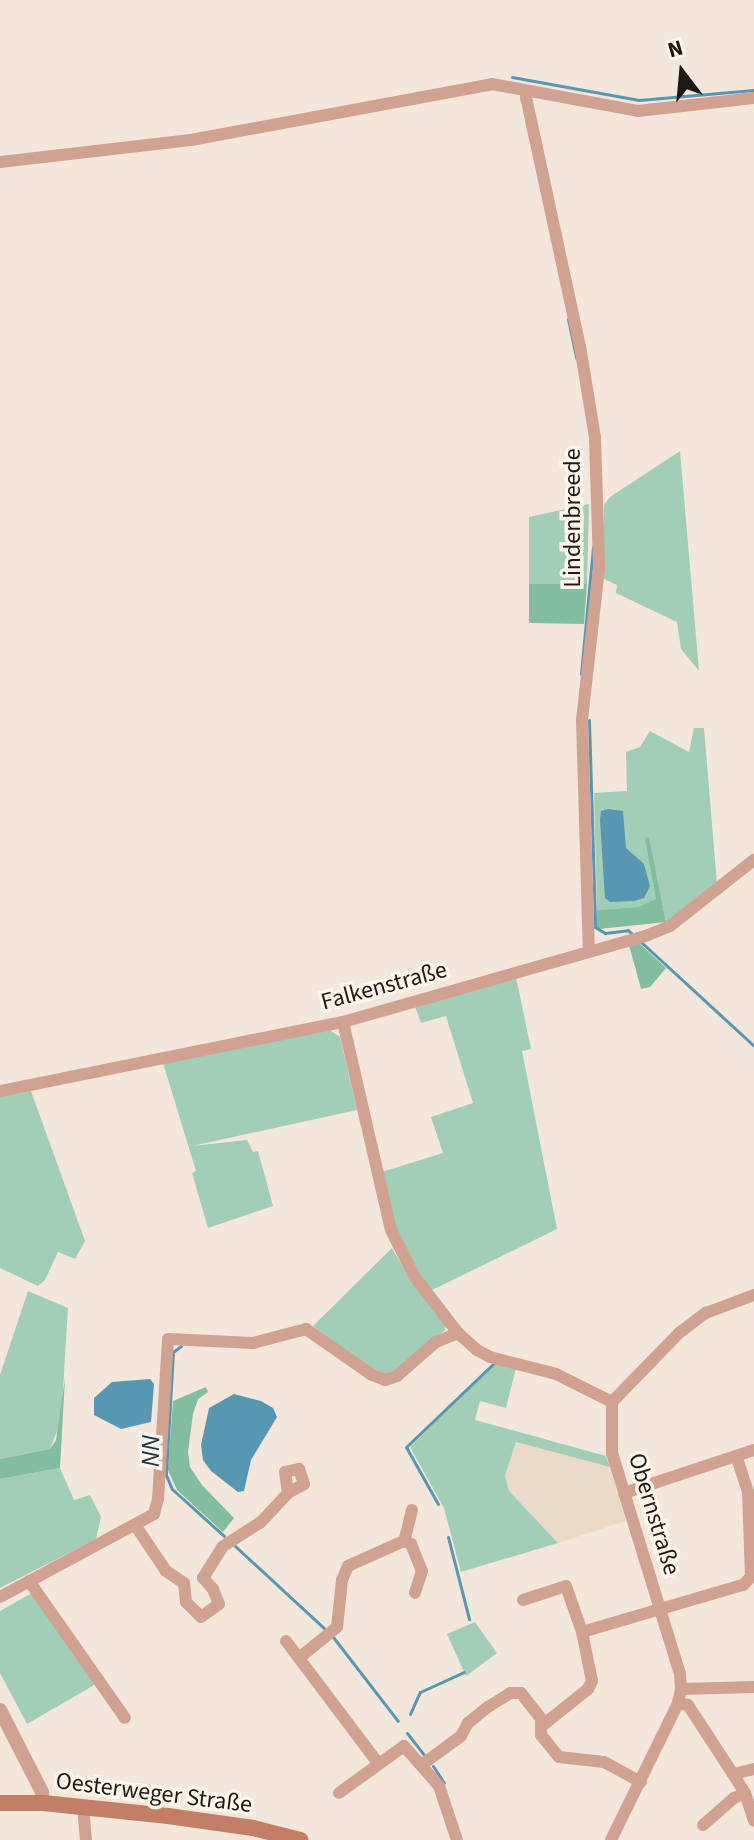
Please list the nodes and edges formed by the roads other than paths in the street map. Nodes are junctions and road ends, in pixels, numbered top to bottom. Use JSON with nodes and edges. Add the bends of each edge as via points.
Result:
{"nodes":[{"id":1,"x":529,"y":91,"type":"junction"},
{"id":2,"x":754,"y":98,"type":"edge"},
{"id":3,"x":0,"y":162,"type":"edge"},
{"id":4,"x":754,"y":860,"type":"edge"},
{"id":5,"x":589,"y":951,"type":"junction"},
{"id":6,"x":343,"y":1022,"type":"junction"},
{"id":7,"x":0,"y":1091,"type":"edge"},
{"id":8,"x":754,"y":1295,"type":"edge"},
{"id":9,"x":458,"y":1333,"type":"junction"},
{"id":10,"x":612,"y":1402,"type":"junction"},
{"id":11,"x":754,"y":1450,"type":"edge"},
{"id":12,"x":736,"y":1456,"type":"junction"},
{"id":13,"x":288,"y":1493,"type":"dead end"},
{"id":14,"x":624,"y":1493,"type":"junction"},
{"id":15,"x":412,"y":1510,"type":"dead end"},
{"id":16,"x":135,"y":1525,"type":"junction"},
{"id":17,"x":404,"y":1541,"type":"junction"},
{"id":18,"x":203,"y":1578,"type":"junction"},
{"id":19,"x":29,"y":1581,"type":"junction"},
{"id":20,"x":184,"y":1583,"type":"junction"},
{"id":21,"x":415,"y":1593,"type":"dead end"},
{"id":22,"x":0,"y":1597,"type":"edge"},
{"id":23,"x":523,"y":1600,"type":"dead end"},
{"id":24,"x":660,"y":1610,"type":"junction"},
{"id":25,"x":582,"y":1632,"type":"junction"},
{"id":26,"x":286,"y":1641,"type":"dead end"},
{"id":27,"x":299,"y":1658,"type":"junction"},
{"id":28,"x":754,"y":1687,"type":"edge"},
{"id":29,"x":681,"y":1689,"type":"junction"},
{"id":30,"x":678,"y":1703,"type":"junction"},
{"id":31,"x":0,"y":1710,"type":"edge"},
{"id":32,"x":125,"y":1718,"type":"dead end"},
{"id":33,"x":543,"y":1725,"type":"junction"},
{"id":34,"x":378,"y":1763,"type":"junction"},
{"id":35,"x":423,"y":1764,"type":"junction"},
{"id":36,"x":754,"y":1769,"type":"edge"},
{"id":37,"x":733,"y":1774,"type":"junction"},
{"id":38,"x":641,"y":1782,"type":"junction"},
{"id":39,"x":339,"y":1793,"type":"dead end"},
{"id":40,"x":745,"y":1793,"type":"junction"},
{"id":41,"x":0,"y":1803,"type":"edge"},
{"id":42,"x":43,"y":1803,"type":"junction"},
{"id":43,"x":83,"y":1806,"type":"junction"},
{"id":44,"x":754,"y":1821,"type":"edge"},
{"id":45,"x":703,"y":1825,"type":"dead end"},
{"id":46,"x":86,"y":1840,"type":"edge"},
{"id":47,"x":300,"y":1840,"type":"edge"},
{"id":48,"x":457,"y":1840,"type":"edge"},
{"id":49,"x":611,"y":1840,"type":"edge"}],
"edges":[{"from":1,"to":2,"type":"street","via":[[638,111]]},
{"from":1,"to":3,"type":"street","via":[[492,84],[191,140]]},
{"from":1,"to":5,"type":"street","name":"Lindenbreede","via":[[526,97],[595,438],[599,568],[582,720]]},
{"from":4,"to":5,"type":"street","name":"Falkenstraße","via":[[670,926]]},
{"from":5,"to":6,"type":"street","name":"Falkenstraße"},
{"from":6,"to":7,"type":"street","name":"Falkenstraße"},
{"from":6,"to":9,"type":"street","via":[[399,1253]]},
{"from":8,"to":10,"type":"street","via":[[706,1313],[679,1333]]},
{"from":9,"to":10,"type":"street","via":[[490,1357],[556,1374]]},
{"from":9,"to":16,"type":"street","via":[[436,1342],[385,1380],[306,1329],[253,1343],[168,1339],[158,1499],[154,1514]]},
{"from":10,"to":14,"type":"street","name":"Obernstraße","via":[[612,1453]]},
{"from":11,"to":12,"type":"street"},
{"from":12,"to":14,"type":"street"},
{"from":12,"to":24,"type":"street","via":[[748,1492],[751,1577],[735,1589]]},
{"from":13,"to":18,"type":"street","via":[[261,1522],[222,1547]]},
{"from":14,"to":24,"type":"street","name":"Obernstraße"},
{"from":15,"to":17,"type":"street"},
{"from":16,"to":19,"type":"street"},
{"from":16,"to":20,"type":"street","via":[[166,1571]]},
{"from":17,"to":21,"type":"street","via":[[411,1544],[422,1571]]},
{"from":17,"to":27,"type":"street","via":[[348,1566],[337,1627]]},
{"from":18,"to":20,"type":"street"},
{"from":18,"to":20,"type":"street","via":[[219,1604],[201,1617],[186,1602]]},
{"from":19,"to":22,"type":"street"},
{"from":19,"to":32,"type":"street"},
{"from":23,"to":25,"type":"street","via":[[566,1586]]},
{"from":24,"to":25,"type":"street"},
{"from":24,"to":29,"type":"street","name":"Obernstraße"},
{"from":25,"to":33,"type":"street","via":[[592,1681]]},
{"from":26,"to":27,"type":"street"},
{"from":27,"to":34,"type":"street"},
{"from":28,"to":29,"type":"street"},
{"from":29,"to":30,"type":"street","name":"Obernstraße"},
{"from":30,"to":37,"type":"street","via":[[688,1705]]},
{"from":30,"to":38,"type":"street","name":"Obernstraße"},
{"from":31,"to":42,"type":"street"},
{"from":33,"to":35,"type":"street","via":[[521,1693],[510,1693]]},
{"from":33,"to":38,"type":"street","via":[[541,1735],[559,1757],[604,1762]]},
{"from":34,"to":35,"type":"street","via":[[404,1746]]},
{"from":34,"to":39,"type":"street"},
{"from":35,"to":48,"type":"street","via":[[439,1786]]},
{"from":36,"to":37,"type":"street"},
{"from":37,"to":40,"type":"street"},
{"from":38,"to":49,"type":"street","name":"Obernstraße"},
{"from":40,"to":44,"type":"street"},
{"from":40,"to":45,"type":"street"},
{"from":41,"to":42,"type":"main road","name":"Oesterweger Straße"},
{"from":42,"to":43,"type":"main road","name":"Oesterweger Straße"},
{"from":43,"to":46,"type":"street"},
{"from":43,"to":47,"type":"main road","name":"Oesterweger Straße","via":[[253,1828]]}]}
